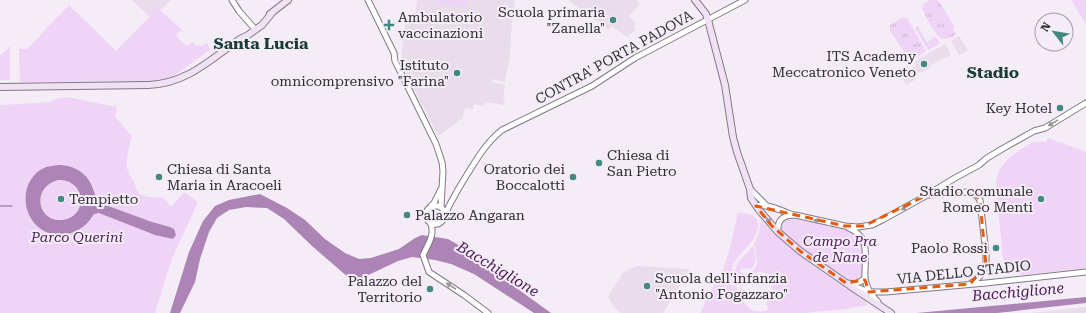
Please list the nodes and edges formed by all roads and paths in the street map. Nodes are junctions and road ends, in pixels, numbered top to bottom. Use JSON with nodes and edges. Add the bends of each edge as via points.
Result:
{"nodes":[{"id":1,"x":232,"y":0,"type":"edge"},
{"id":2,"x":288,"y":0,"type":"edge"},
{"id":3,"x":368,"y":0,"type":"edge"},
{"id":4,"x":695,"y":0,"type":"edge"},
{"id":5,"x":745,"y":0,"type":"edge"},
{"id":6,"x":272,"y":13,"type":"junction"},
{"id":7,"x":708,"y":20,"type":"junction"},
{"id":8,"x":253,"y":27,"type":"junction"},
{"id":9,"x":240,"y":39,"type":"junction"},
{"id":10,"x":0,"y":86,"type":"edge"},
{"id":11,"x":1086,"y":103,"type":"edge"},
{"id":12,"x":442,"y":186,"type":"junction"},
{"id":13,"x":750,"y":189,"type":"junction"},
{"id":14,"x":455,"y":195,"type":"junction"},
{"id":15,"x":927,"y":195,"type":"junction"},
{"id":16,"x":431,"y":206,"type":"junction"},
{"id":17,"x":756,"y":206,"type":"junction"},
{"id":18,"x":767,"y":206,"type":"junction"},
{"id":19,"x":442,"y":208,"type":"junction"},
{"id":20,"x":445,"y":215,"type":"junction"},
{"id":21,"x":794,"y":215,"type":"junction"},
{"id":22,"x":430,"y":222,"type":"junction"},
{"id":23,"x":441,"y":223,"type":"junction"},
{"id":24,"x":845,"y":226,"type":"junction"},
{"id":25,"x":434,"y":229,"type":"junction"},
{"id":26,"x":778,"y":232,"type":"junction"},
{"id":27,"x":1086,"y":272,"type":"edge"},
{"id":28,"x":865,"y":278,"type":"junction"},
{"id":29,"x":846,"y":283,"type":"junction"},
{"id":30,"x":970,"y":284,"type":"junction"},
{"id":31,"x":869,"y":292,"type":"junction"},
{"id":32,"x":886,"y":292,"type":"junction"},
{"id":33,"x":883,"y":308,"type":"junction"},
{"id":34,"x":890,"y":312,"type":"edge"},
{"id":35,"x":488,"y":313,"type":"edge"}],
"edges":[{"from":1,"to":8,"type":"street"},
{"from":2,"to":6,"type":"main road"},
{"from":3,"to":12,"type":"street","via":[[436,144],[442,162]]},
{"from":4,"to":7,"type":"main road"},
{"from":5,"to":7,"type":"street","name":"CONTRA' PORTA PADOVA"},
{"from":6,"to":8,"type":"main road"},
{"from":6,"to":9,"type":"main road","via":[[262,26]]},
{"from":7,"to":13,"type":"main road","via":[[725,85],[733,137]]},
{"from":7,"to":14,"type":"street","name":"CONTRA' PORTA PADOVA","via":[[635,58],[592,86],[502,130],[479,156]]},
{"from":8,"to":9,"type":"main road"},
{"from":9,"to":10,"type":"main road","via":[[193,73],[163,84]]},
{"from":11,"to":15,"type":"street","one_way":true,"via":[[1002,149]]},
{"from":12,"to":16,"type":"street"},
{"from":12,"to":19,"type":"street"},
{"from":13,"to":17,"type":"main road","via":[[751,198]]},
{"from":13,"to":18,"type":"street"},
{"from":14,"to":19,"type":"street"},
{"from":14,"to":20,"type":"street"},
{"from":15,"to":24,"type":"street","one_way":true,"via":[[872,225]]},
{"from":15,"to":30,"type":"street","via":[[968,192],[977,195],[980,200],[986,266],[980,276]]},
{"from":16,"to":19,"type":"street"},
{"from":16,"to":22,"type":"street","via":[[426,213]]},
{"from":17,"to":18,"type":"street"},
{"from":17,"to":26,"type":"main road","one_way":true},
{"from":18,"to":21,"type":"street"},
{"from":19,"to":20,"type":"street"},
{"from":20,"to":23,"type":"street"},
{"from":24,"to":21,"type":"street","one_way":true},
{"from":21,"to":26,"type":"street","via":[[785,216],[780,220]]},
{"from":22,"to":23,"type":"street"},
{"from":22,"to":25,"type":"street"},
{"from":23,"to":25,"type":"street"},
{"from":24,"to":28,"type":"street","via":[[854,230],[863,240]]},
{"from":35,"to":25,"type":"street","one_way":true,"via":[[429,272],[423,255]]},
{"from":26,"to":29,"type":"main road"},
{"from":27,"to":30,"type":"street","name":"VIA DELLO STADIO"},
{"from":28,"to":29,"type":"street","via":[[857,284]]},
{"from":28,"to":31,"type":"street"},
{"from":29,"to":31,"type":"street","name":"VIA DELLO STADIO"},
{"from":29,"to":33,"type":"main road"},
{"from":30,"to":32,"type":"street","name":"VIA DELLO STADIO"},
{"from":31,"to":32,"type":"street","name":"VIA DELLO STADIO"},
{"from":31,"to":33,"type":"street"},
{"from":32,"to":33,"type":"street","via":[[881,300]]},
{"from":33,"to":34,"type":"main road"}]}
